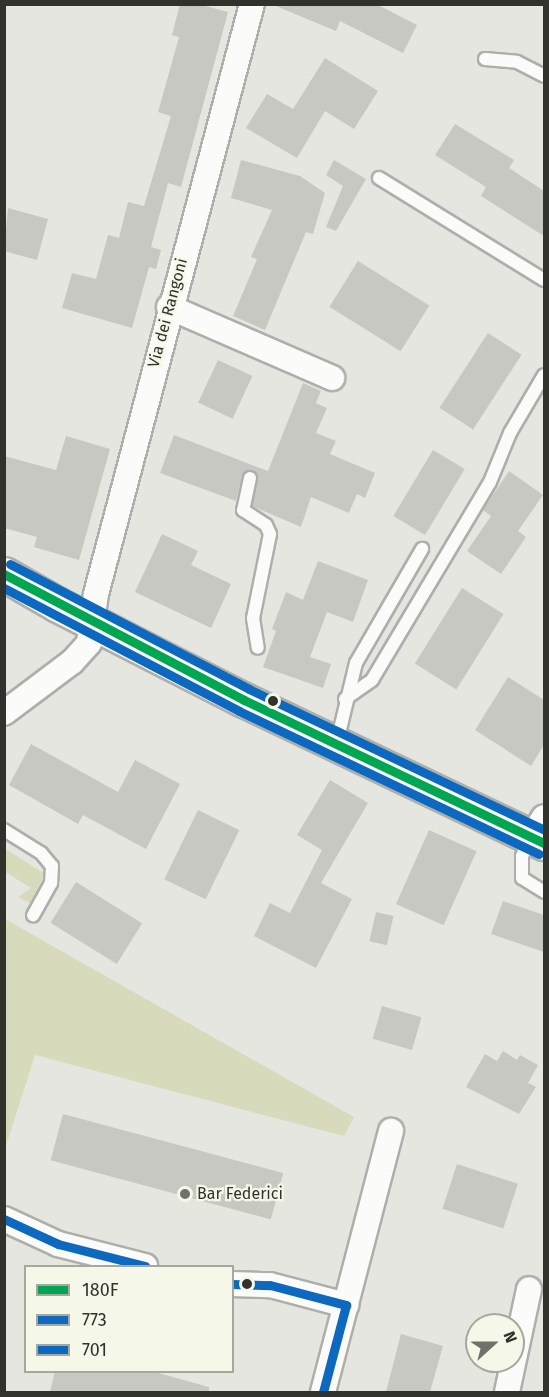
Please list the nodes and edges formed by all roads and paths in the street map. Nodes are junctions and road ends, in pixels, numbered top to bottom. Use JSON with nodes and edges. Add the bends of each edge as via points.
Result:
{"nodes":[{"id":1,"x":252,"y":4,"type":"edge"},
{"id":2,"x":485,"y":59,"type":"dead end"},
{"id":3,"x":544,"y":76,"type":"edge"},
{"id":4,"x":379,"y":178,"type":"dead end"},
{"id":5,"x":544,"y":280,"type":"edge"},
{"id":6,"x":169,"y":307,"type":"junction"},
{"id":7,"x":544,"y":375,"type":"edge"},
{"id":8,"x":332,"y":378,"type":"dead end"},
{"id":9,"x":250,"y":478,"type":"dead end"},
{"id":10,"x":422,"y":549,"type":"dead end"},
{"id":11,"x":4,"y":574,"type":"edge"},
{"id":12,"x":93,"y":624,"type":"junction"},
{"id":13,"x":258,"y":648,"type":"dead end"},
{"id":14,"x":345,"y":699,"type":"junction"},
{"id":15,"x":4,"y":712,"type":"edge"},
{"id":16,"x":336,"y":744,"type":"junction"},
{"id":17,"x":4,"y":830,"type":"edge"},
{"id":18,"x":540,"y":832,"type":"edge"},
{"id":19,"x":544,"y":892,"type":"edge"},
{"id":20,"x":33,"y":915,"type":"dead end"},
{"id":21,"x":391,"y":1131,"type":"dead end"},
{"id":22,"x":4,"y":1219,"type":"edge"},
{"id":23,"x":141,"y":1265,"type":"edge"},
{"id":24,"x":234,"y":1284,"type":"edge"},
{"id":25,"x":529,"y":1289,"type":"dead end"},
{"id":26,"x":346,"y":1305,"type":"junction"},
{"id":27,"x":323,"y":1392,"type":"edge"},
{"id":28,"x":507,"y":1392,"type":"edge"}],
"edges":[{"from":1,"to":6,"type":"street","name":"Via dei Rangoni"},
{"from":2,"to":3,"type":"lane","via":[[508,60]]},
{"from":4,"to":5,"type":"lane"},
{"from":6,"to":8,"type":"street"},
{"from":6,"to":12,"type":"street","name":"Via dei Rangoni","via":[[96,594]]},
{"from":7,"to":14,"type":"lane","via":[[510,433],[490,482],[372,680]]},
{"from":9,"to":13,"type":"lane","via":[[243,510],[266,525],[270,534],[253,618]]},
{"from":10,"to":14,"type":"lane","via":[[356,663]]},
{"from":11,"to":12,"type":"main road"},
{"from":12,"to":15,"type":"street","name":"Via dei Rangoni","via":[[84,652]]},
{"from":12,"to":16,"type":"main road"},
{"from":14,"to":16,"type":"lane"},
{"from":16,"to":18,"type":"main road"},
{"from":17,"to":20,"type":"lane","via":[[41,853],[52,866],[51,883]]},
{"from":18,"to":19,"type":"lane","via":[[522,856],[522,878]]},
{"from":21,"to":26,"type":"street"},
{"from":22,"to":23,"type":"street","via":[[58,1244]]},
{"from":24,"to":26,"type":"street","via":[[270,1284]]},
{"from":25,"to":28,"type":"street"},
{"from":26,"to":27,"type":"street"}]}
